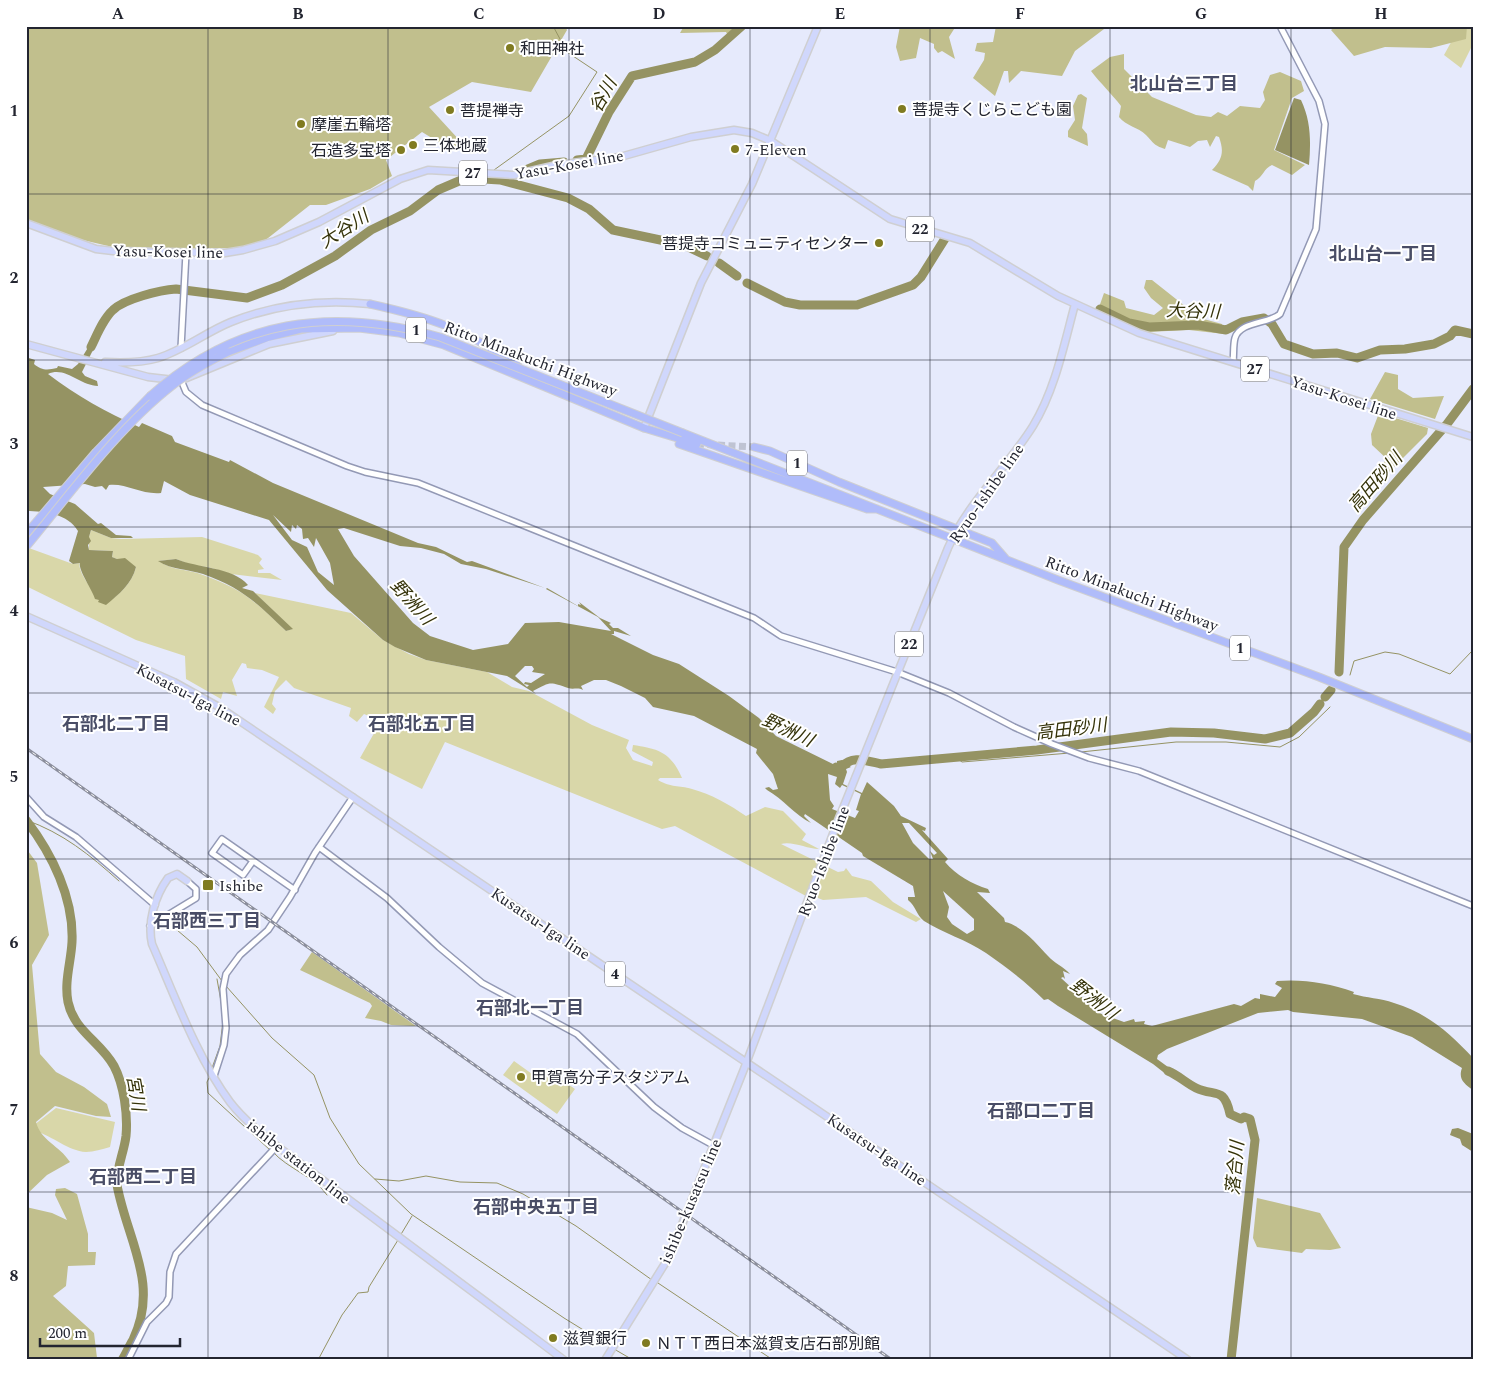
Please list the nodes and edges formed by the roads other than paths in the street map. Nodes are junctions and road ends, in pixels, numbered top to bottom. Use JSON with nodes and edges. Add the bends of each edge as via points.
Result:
{"nodes":[{"id":1,"x":818,"y":26,"type":"edge"},
{"id":2,"x":1280,"y":26,"type":"edge"},
{"id":3,"x":770,"y":141,"type":"junction"},
{"id":4,"x":26,"y":223,"type":"edge"},
{"id":5,"x":186,"y":253,"type":"junction"},
{"id":6,"x":370,"y":304,"type":"joint"},
{"id":7,"x":1075,"y":304,"type":"junction"},
{"id":8,"x":359,"y":328,"type":"junction"},
{"id":9,"x":26,"y":344,"type":"edge"},
{"id":10,"x":180,"y":348,"type":"junction"},
{"id":11,"x":95,"y":361,"type":"junction"},
{"id":12,"x":1233,"y":362,"type":"junction"},
{"id":13,"x":181,"y":380,"type":"junction"},
{"id":14,"x":564,"y":396,"type":"junction"},
{"id":15,"x":644,"y":428,"type":"junction"},
{"id":16,"x":1473,"y":437,"type":"edge"},
{"id":17,"x":697,"y":444,"type":"tunnel mouth"},
{"id":18,"x":754,"y":447,"type":"tunnel mouth"},
{"id":19,"x":880,"y":509,"type":"junction"},
{"id":20,"x":957,"y":528,"type":"junction"},
{"id":21,"x":26,"y":534,"type":"edge"},
{"id":22,"x":952,"y":537,"type":"junction"},
{"id":23,"x":26,"y":547,"type":"edge"},
{"id":24,"x":1006,"y":559,"type":"junction"},
{"id":25,"x":26,"y":616,"type":"edge"},
{"id":26,"x":897,"y":672,"type":"junction"},
{"id":27,"x":1473,"y":739,"type":"edge"},
{"id":28,"x":26,"y":797,"type":"edge"},
{"id":29,"x":354,"y":797,"type":"junction"},
{"id":30,"x":319,"y":847,"type":"junction"},
{"id":31,"x":253,"y":861,"type":"junction"},
{"id":32,"x":187,"y":881,"type":"joint"},
{"id":33,"x":295,"y":890,"type":"junction"},
{"id":34,"x":1473,"y":906,"type":"edge"},
{"id":35,"x":154,"y":909,"type":"junction"},
{"id":36,"x":150,"y":926,"type":"junction"},
{"id":37,"x":747,"y":1062,"type":"junction"},
{"id":38,"x":214,"y":1076,"type":"junction"},
{"id":39,"x":713,"y":1145,"type":"junction"},
{"id":40,"x":277,"y":1146,"type":"junction"},
{"id":41,"x":128,"y":1360,"type":"edge"},
{"id":42,"x":564,"y":1360,"type":"edge"},
{"id":43,"x":605,"y":1360,"type":"edge"},
{"id":44,"x":1188,"y":1360,"type":"edge"}],
"edges":[{"from":1,"to":3,"type":"main road"},
{"from":2,"to":12,"type":"street","via":[[1319,102],[1325,124],[1316,229],[1280,314],[1238,332]]},
{"from":3,"to":5,"type":"main road","name":"Yasu-Kosei line","number":"27","via":[[734,130],[691,137],[620,157],[557,165],[514,175],[428,170],[400,179],[319,222],[275,241],[225,253]]},
{"from":3,"to":7,"type":"main road","number":"22","via":[[890,219],[970,243],[1045,290]]},
{"from":3,"to":15,"type":"main road","via":[[752,184],[701,283]]},
{"from":4,"to":5,"type":"main road","name":"Yasu-Kosei line","number":"27","via":[[96,249]]},
{"from":5,"to":10,"type":"street"},
{"from":6,"to":10,"type":"main road","via":[[324,302],[290,305],[230,322]]},
{"from":6,"to":14,"type":"highway","number":"1","via":[[452,327],[487,345]]},
{"from":7,"to":12,"type":"main road","name":"Yasu-Kosei line","number":"27","via":[[1140,333]]},
{"from":7,"to":20,"type":"main road","name":"Ryuo-Ishibe line","number":"22","via":[[1041,412]]},
{"from":8,"to":13,"type":"main road","via":[[268,344]]},
{"from":8,"to":14,"type":"highway","name":"Ritto Minakuchi Highway","number":"1","via":[[399,333],[444,345],[514,372]]},
{"from":8,"to":23,"type":"highway","name":"Ritto Minakuchi Highway","number":"1","bridge":true,"via":[[301,329],[269,337],[228,352],[181,379],[157,399],[98,461]]},
{"from":9,"to":11,"type":"main road"},
{"from":10,"to":11,"type":"main road","via":[[160,358],[141,362]]},
{"from":11,"to":13,"type":"main road","via":[[148,376]]},
{"from":12,"to":16,"type":"main road","name":"Yasu-Kosei line","number":"27"},
{"from":13,"to":26,"type":"street","via":[[186,392],[202,405],[347,466],[418,483],[754,618],[781,636]]},
{"from":14,"to":15,"type":"highway","name":"Ritto Minakuchi Highway","number":"1"},
{"from":15,"to":17,"type":"highway","name":"Ritto Minakuchi Highway","number":"1"},
{"from":15,"to":19,"type":"highway","name":"Ritto Minakuchi Highway","number":"1","via":[[676,443],[806,490],[867,509]]},
{"from":18,"to":20,"type":"highway","name":"Ritto Minakuchi Highway","number":"1"},
{"from":19,"to":21,"type":"highway","name":"Ritto Minakuchi Highway","number":"1","bridge":true,"via":[[440,337],[378,322],[333,320],[307,322],[241,338],[178,372],[125,420]]},
{"from":19,"to":22,"type":"highway","name":"Ritto Minakuchi Highway","number":"1"},
{"from":20,"to":22,"type":"main road","name":"Ryuo-Ishibe line","number":"22"},
{"from":20,"to":24,"type":"highway","name":"Ritto Minakuchi Highway","number":"1","via":[[992,543]]},
{"from":22,"to":24,"type":"highway","name":"Ritto Minakuchi Highway","number":"1"},
{"from":22,"to":26,"type":"main road","name":"Ryuo-Ishibe line","number":"22"},
{"from":24,"to":27,"type":"highway","name":"Ritto Minakuchi Highway","number":"1","via":[[1319,676]]},
{"from":25,"to":29,"type":"main road","name":"Kusatsu-Iga line","number":"4","via":[[208,700]]},
{"from":26,"to":34,"type":"street","via":[[949,693],[1067,750],[1140,771]]},
{"from":26,"to":37,"type":"main road","name":"Ryuo-Ishibe line","number":"22"},
{"from":28,"to":35,"type":"street","via":[[54,824],[76,837]]},
{"from":29,"to":30,"type":"street"},
{"from":29,"to":37,"type":"main road","name":"Kusatsu-Iga line","number":"4"},
{"from":30,"to":33,"type":"street"},
{"from":30,"to":39,"type":"street","via":[[387,898],[482,983],[577,1034],[654,1108]]},
{"from":31,"to":31,"type":"street","via":[[243,875],[212,853],[222,840]]},
{"from":31,"to":33,"type":"street"},
{"from":32,"to":35,"type":"main road","name":"ishibe station line","via":[[177,874],[170,875]]},
{"from":32,"to":36,"type":"street","via":[[196,889],[196,898]]},
{"from":33,"to":38,"type":"street","via":[[264,934],[240,955],[224,978],[226,1028]]},
{"from":35,"to":36,"type":"main road","name":"ishibe station line"},
{"from":36,"to":38,"type":"main road","name":"ishibe station line","via":[[152,944]]},
{"from":37,"to":39,"type":"main road","name":"ishibe-kusatsu line"},
{"from":37,"to":44,"type":"main road","name":"Kusatsu-Iga line","number":"4"},
{"from":38,"to":40,"type":"main road","name":"ishibe station line","via":[[242,1117]]},
{"from":39,"to":43,"type":"main road","name":"ishibe-kusatsu line","via":[[669,1257]]},
{"from":40,"to":41,"type":"street","via":[[176,1254],[170,1272],[169,1297],[148,1322]]},
{"from":40,"to":42,"type":"main road","name":"ishibe station line"}]}
